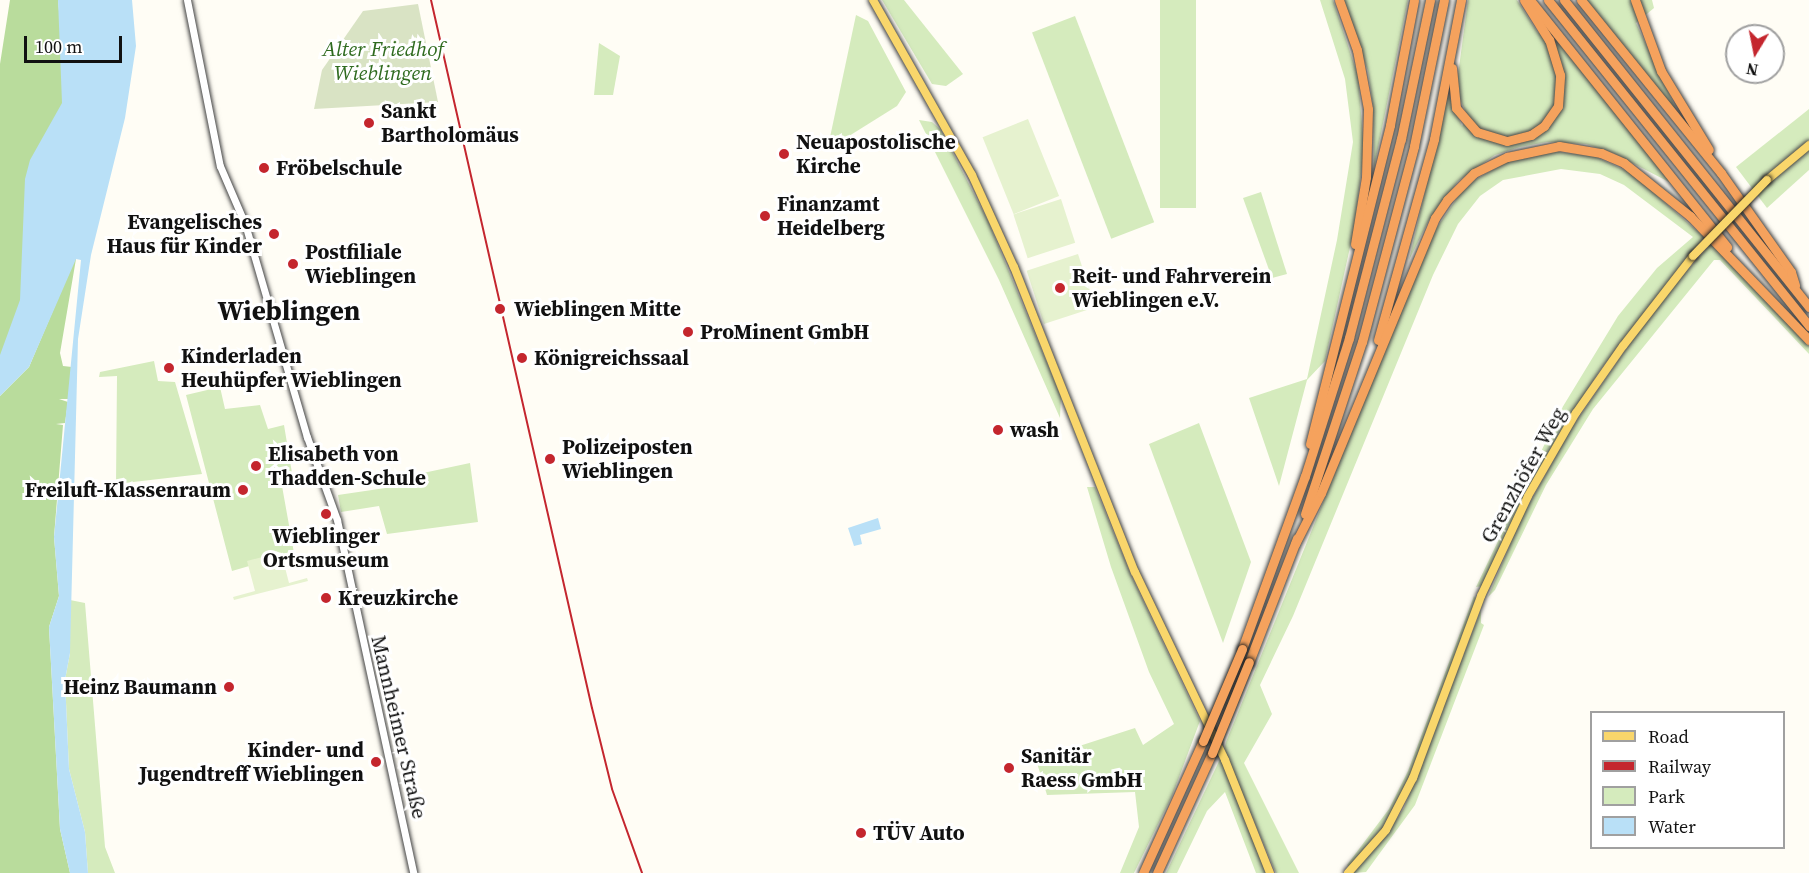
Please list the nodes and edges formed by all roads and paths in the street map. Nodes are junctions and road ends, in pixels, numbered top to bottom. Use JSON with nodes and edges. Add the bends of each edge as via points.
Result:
{"nodes":[{"id":1,"x":186,"y":0,"type":"edge"},
{"id":2,"x":873,"y":0,"type":"edge"},
{"id":3,"x":1339,"y":0,"type":"edge"},
{"id":4,"x":1414,"y":0,"type":"edge"},
{"id":5,"x":1430,"y":0,"type":"edge"},
{"id":6,"x":1444,"y":0,"type":"edge"},
{"id":7,"x":1461,"y":0,"type":"edge"},
{"id":8,"x":1524,"y":0,"type":"edge"},
{"id":9,"x":1530,"y":0,"type":"edge"},
{"id":10,"x":1548,"y":0,"type":"edge"},
{"id":11,"x":1564,"y":0,"type":"edge"},
{"id":12,"x":1581,"y":0,"type":"edge"},
{"id":13,"x":1635,"y":0,"type":"edge"},
{"id":14,"x":1455,"y":32,"type":"junction"},
{"id":15,"x":1809,"y":145,"type":"edge"},
{"id":16,"x":1721,"y":173,"type":"junction"},
{"id":17,"x":1751,"y":277,"type":"junction"},
{"id":18,"x":1347,"y":293,"type":"junction"},
{"id":19,"x":1798,"y":294,"type":"junction"},
{"id":20,"x":1809,"y":307,"type":"edge"},
{"id":21,"x":1809,"y":326,"type":"edge"},
{"id":22,"x":1809,"y":340,"type":"edge"},
{"id":23,"x":1364,"y":388,"type":"junction"},
{"id":24,"x":1305,"y":476,"type":"junction"},
{"id":25,"x":1295,"y":544,"type":"junction"},
{"id":26,"x":413,"y":873,"type":"edge"},
{"id":27,"x":1143,"y":873,"type":"edge"},
{"id":28,"x":1157,"y":873,"type":"edge"},
{"id":29,"x":1270,"y":873,"type":"edge"},
{"id":30,"x":1348,"y":873,"type":"edge"}],
"edges":[{"from":1,"to":26,"type":"street","name":"Mannheimer Straße","via":[[220,166],[245,224],[307,437],[339,531]]},
{"from":2,"to":29,"type":"main road","via":[[945,124],[1014,267],[1135,572],[1229,769]]},
{"from":3,"to":18,"type":"highway","via":[[1357,50],[1368,109],[1366,177]]},
{"from":4,"to":18,"type":"highway","via":[[1390,125]]},
{"from":5,"to":24,"type":"highway","via":[[1377,237]]},
{"from":6,"to":25,"type":"highway","via":[[1414,146],[1365,331]]},
{"from":7,"to":14,"type":"highway"},
{"from":8,"to":14,"type":"highway","via":[[1549,40],[1561,82],[1554,114],[1531,135],[1507,141],[1491,139],[1464,122],[1452,92]]},
{"from":9,"to":17,"type":"highway"},
{"from":10,"to":21,"type":"highway"},
{"from":11,"to":19,"type":"highway"},
{"from":12,"to":16,"type":"highway"},
{"from":13,"to":16,"type":"highway","via":[[1661,71]]},
{"from":14,"to":23,"type":"highway","via":[[1434,139]]},
{"from":15,"to":30,"type":"main road","name":"Grenzhöfer Weg","bridge":true,"via":[[1767,180],[1693,256],[1576,413],[1528,496],[1481,596],[1413,778],[1386,830]]},
{"from":16,"to":19,"type":"highway","via":[[1791,272]]},
{"from":17,"to":22,"type":"highway"},
{"from":17,"to":23,"type":"highway","via":[[1690,216],[1624,163],[1580,147],[1526,151],[1474,173],[1447,200],[1422,245]]},
{"from":18,"to":24,"type":"highway"},
{"from":19,"to":20,"type":"highway"},
{"from":23,"to":25,"type":"highway","via":[[1321,493]]},
{"from":24,"to":27,"type":"highway","bridge":true,"via":[[1242,649]]},
{"from":25,"to":28,"type":"highway","bridge":true,"via":[[1212,753]]}]}
